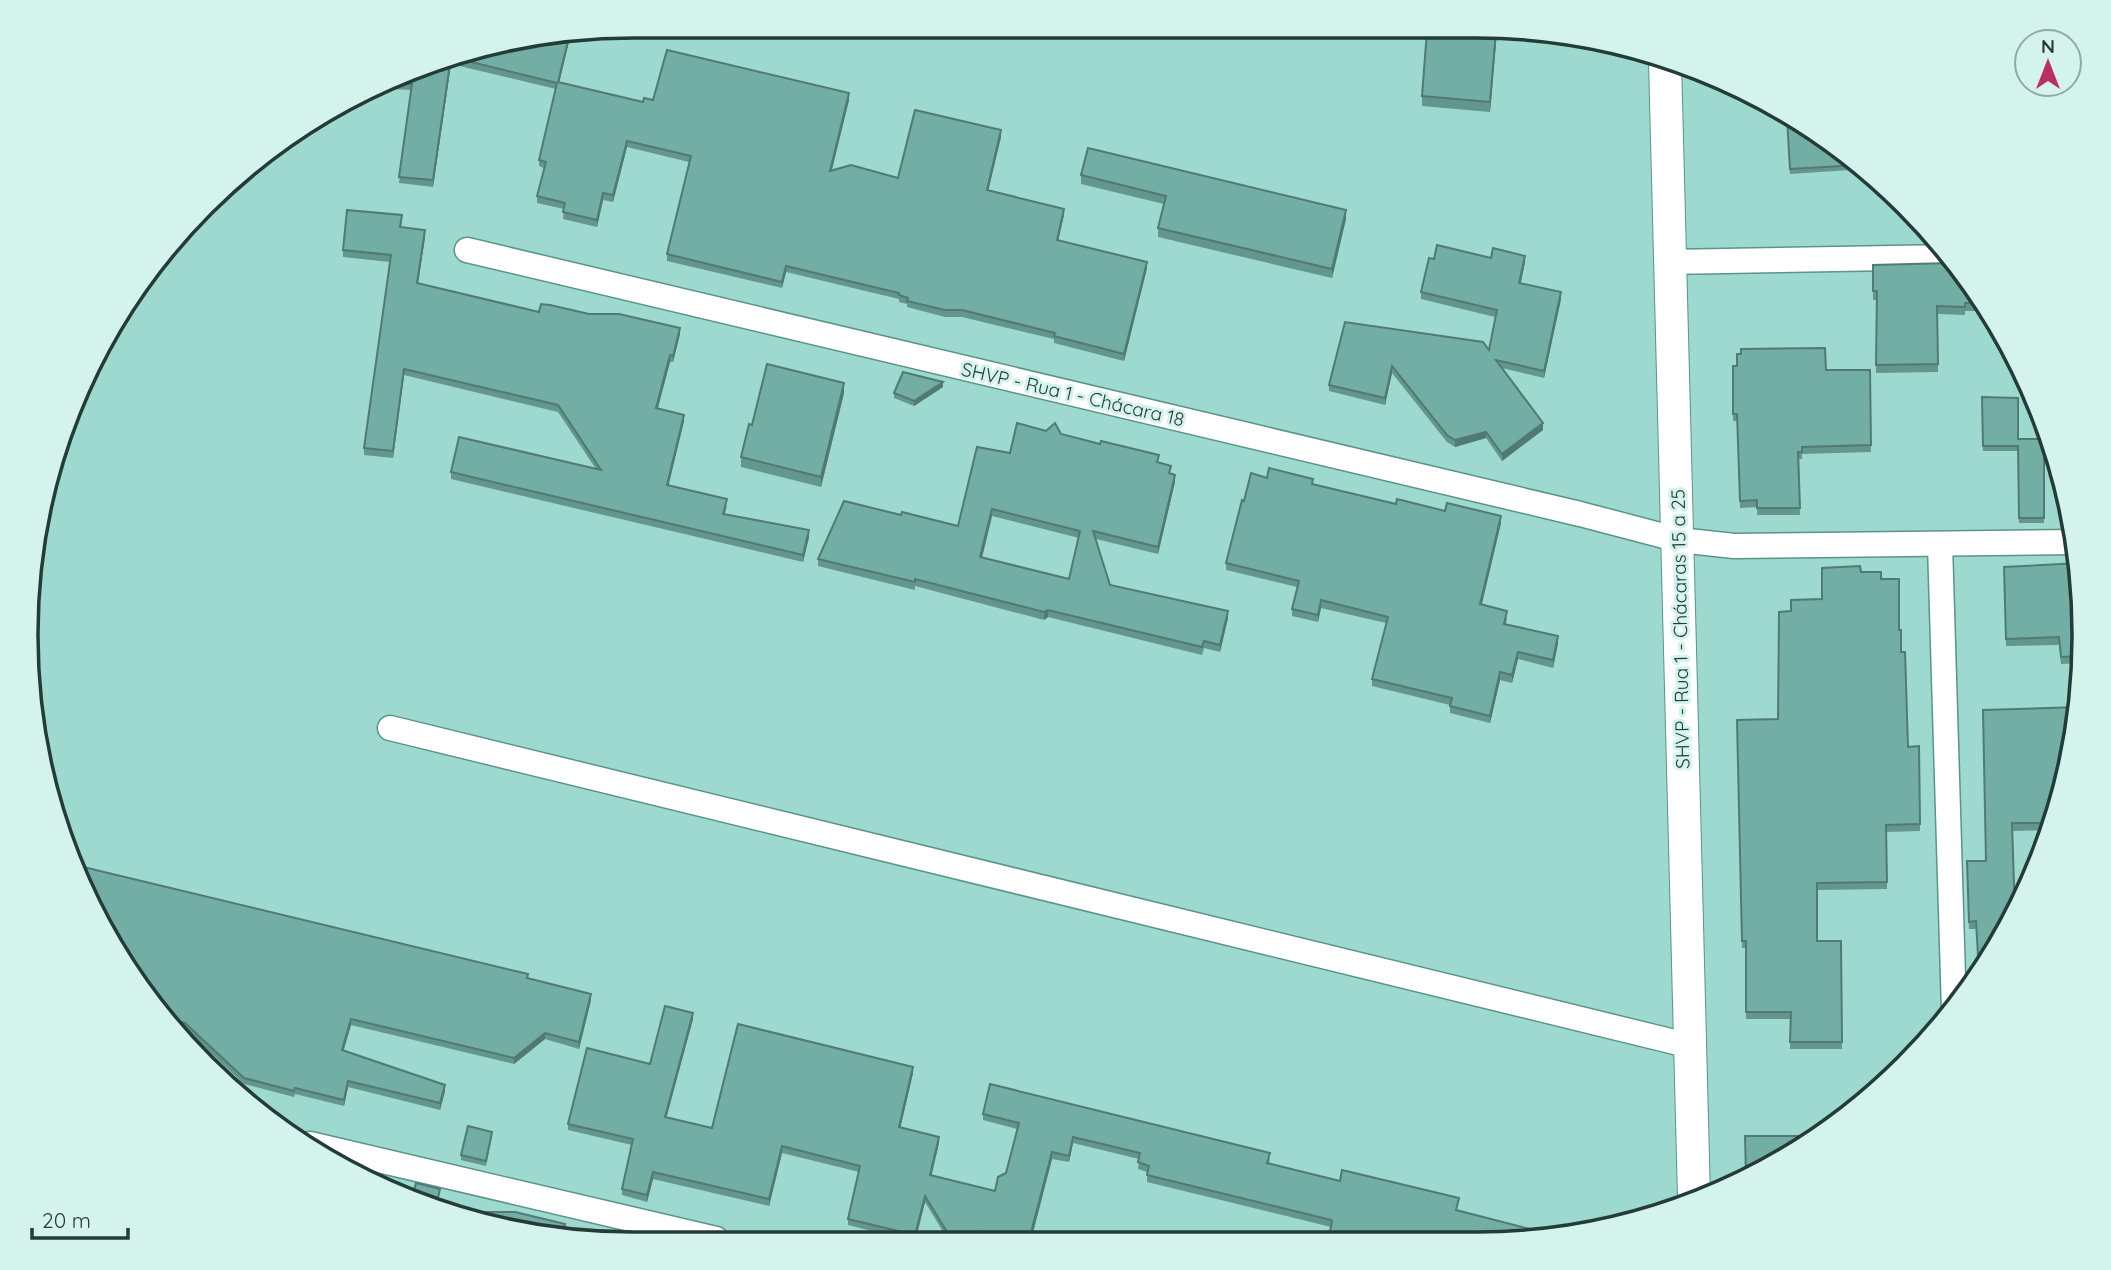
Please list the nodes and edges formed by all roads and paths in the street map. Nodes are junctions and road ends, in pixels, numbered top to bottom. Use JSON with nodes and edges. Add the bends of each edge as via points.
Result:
{"nodes":[{"id":1,"x":1665,"y":69,"type":"edge"},
{"id":2,"x":467,"y":250,"type":"dead end"},
{"id":3,"x":1937,"y":257,"type":"edge"},
{"id":4,"x":1669,"y":262,"type":"junction"},
{"id":5,"x":1679,"y":540,"type":"junction"},
{"id":6,"x":2065,"y":542,"type":"edge"},
{"id":7,"x":1940,"y":544,"type":"junction"},
{"id":8,"x":390,"y":728,"type":"dead end"},
{"id":9,"x":1953,"y":992,"type":"edge"},
{"id":10,"x":1691,"y":1046,"type":"junction"},
{"id":11,"x":333,"y":1149,"type":"edge"},
{"id":12,"x":1694,"y":1190,"type":"edge"},
{"id":13,"x":686,"y":1232,"type":"edge"}],
"edges":[{"from":1,"to":4,"type":"street","name":"SHVP - Rua 1 - Chácaras 15 a 25"},
{"from":2,"to":5,"type":"street","name":"SHVP - Rua 1 - Chácara 18"},
{"from":3,"to":4,"type":"street"},
{"from":4,"to":5,"type":"street","name":"SHVP - Rua 1 - Chácaras 15 a 25"},
{"from":5,"to":7,"type":"street","name":"SHVP - Rua 1 - Chácara 18","via":[[1734,545]]},
{"from":5,"to":10,"type":"street","name":"SHVP - Rua 1 - Chácaras 15 a 25"},
{"from":6,"to":7,"type":"street","name":"SHVP - Rua 1 - Chácara 18"},
{"from":7,"to":9,"type":"street"},
{"from":8,"to":10,"type":"street"},
{"from":10,"to":12,"type":"street","name":"SHVP - Rua 1 - Chácaras 15 a 25"},
{"from":11,"to":13,"type":"street"}]}
